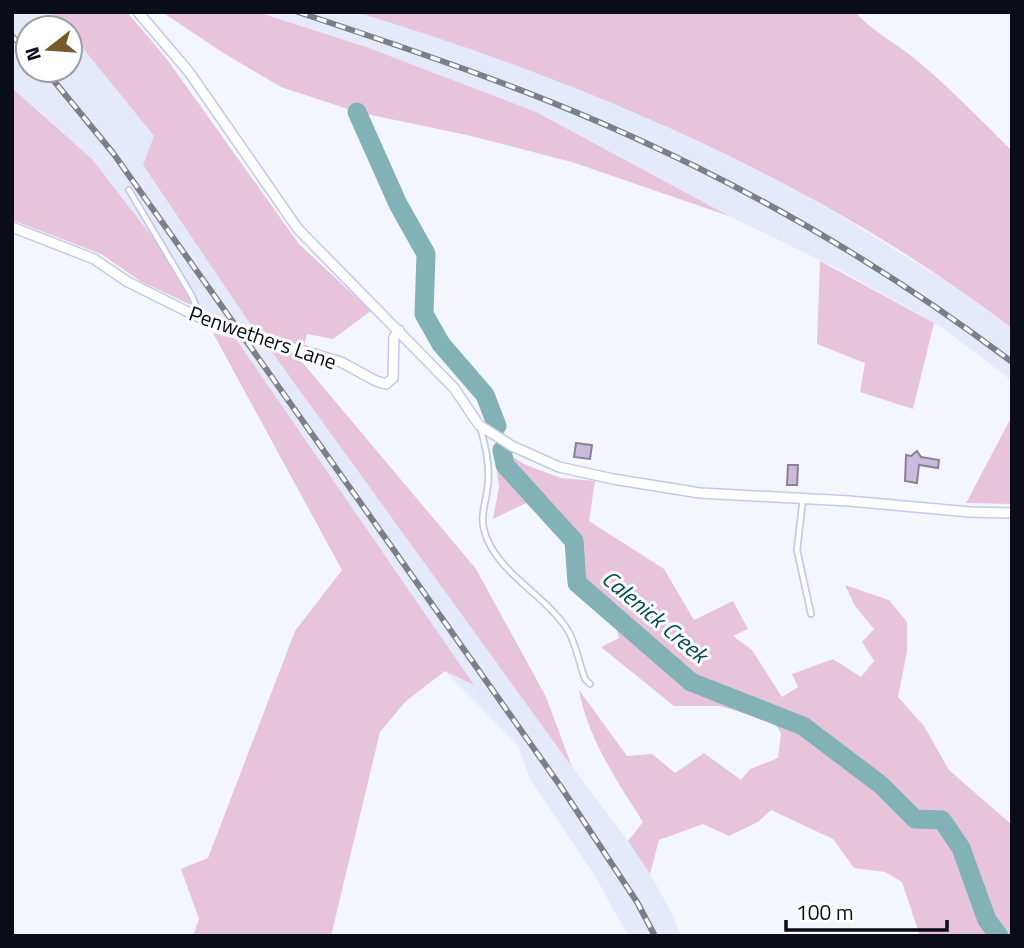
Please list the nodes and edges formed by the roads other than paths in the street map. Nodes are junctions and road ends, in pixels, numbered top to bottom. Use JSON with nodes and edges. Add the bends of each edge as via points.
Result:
{"nodes":[{"id":1,"x":138,"y":12,"type":"edge"},
{"id":2,"x":129,"y":190,"type":"dead end"},
{"id":3,"x":12,"y":228,"type":"edge"},
{"id":4,"x":194,"y":316,"type":"junction"},
{"id":5,"x":399,"y":330,"type":"junction"},
{"id":6,"x":479,"y":425,"type":"junction"},
{"id":7,"x":803,"y":498,"type":"junction"},
{"id":8,"x":1012,"y":513,"type":"edge"},
{"id":9,"x":811,"y":614,"type":"dead end"},
{"id":10,"x":590,"y":684,"type":"dead end"}],
"edges":[{"from":1,"to":5,"type":"street","via":[[189,72],[298,229]]},
{"from":2,"to":4,"type":"lane","via":[[192,296],[197,308]]},
{"from":3,"to":4,"type":"street","name":"Penwethers Lane","via":[[93,259]]},
{"from":4,"to":5,"type":"street","name":"Penwethers Lane","via":[[341,362],[386,384],[393,378],[394,337]]},
{"from":5,"to":6,"type":"street","via":[[454,387]]},
{"from":6,"to":7,"type":"street","via":[[559,467],[700,493]]},
{"from":6,"to":10,"type":"lane","via":[[487,454],[488,484],[481,518],[488,542],[500,561],[568,629]]},
{"from":7,"to":8,"type":"street"},
{"from":7,"to":9,"type":"lane","via":[[797,550]]}]}
